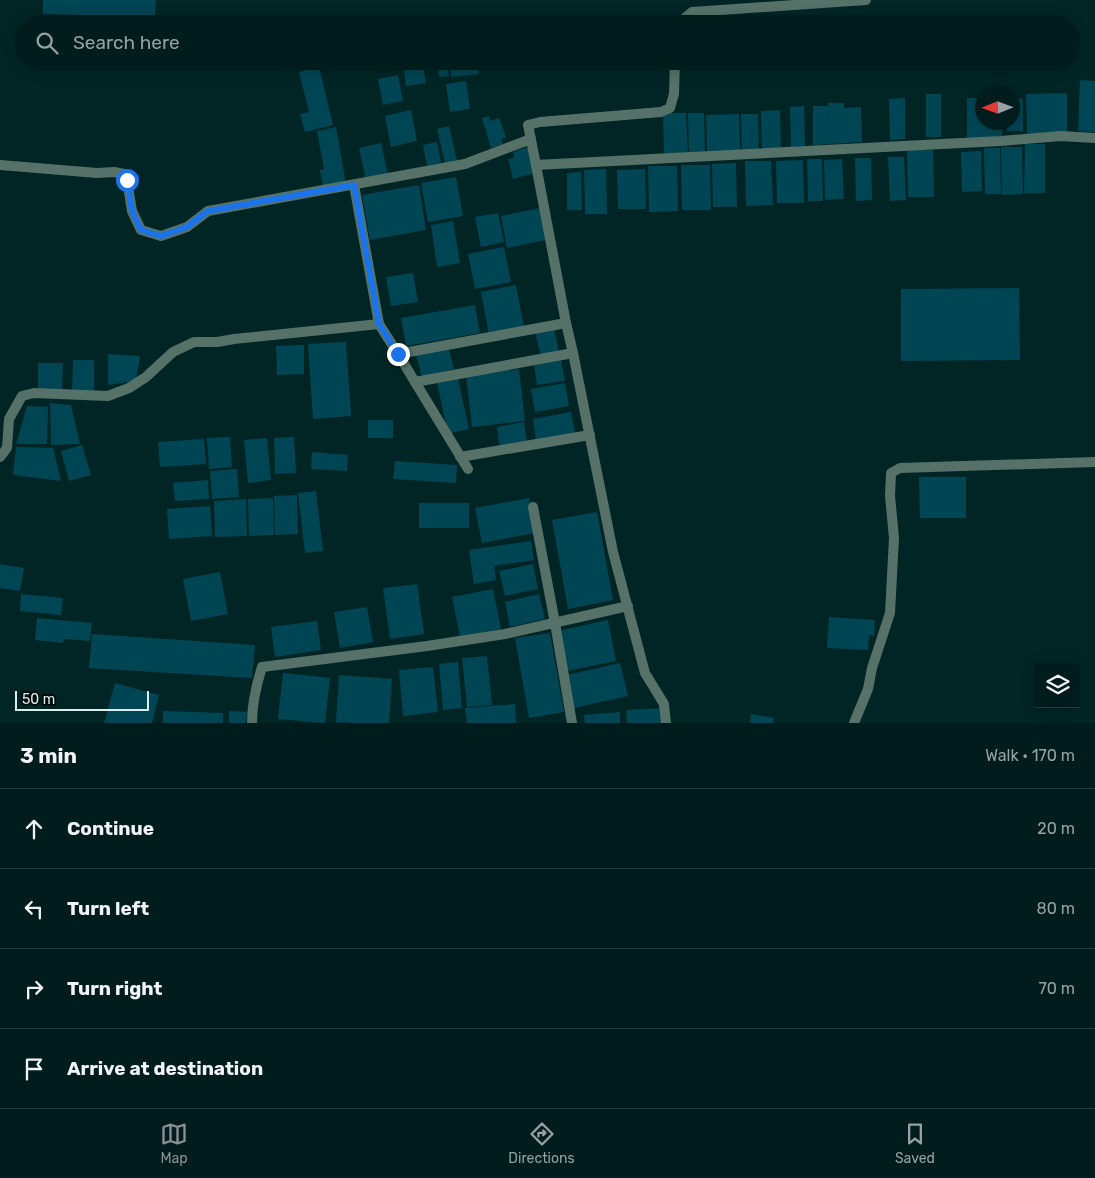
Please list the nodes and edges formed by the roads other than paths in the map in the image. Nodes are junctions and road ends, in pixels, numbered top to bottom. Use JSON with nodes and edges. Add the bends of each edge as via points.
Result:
{"nodes":[{"id":1,"x":866,"y":0,"type":"edge"},
{"id":2,"x":688,"y":15,"type":"edge"},
{"id":3,"x":675,"y":70,"type":"edge"},
{"id":4,"x":1095,"y":138,"type":"edge"},
{"id":5,"x":531,"y":139,"type":"junction"},
{"id":6,"x":0,"y":165,"type":"edge"},
{"id":7,"x":536,"y":165,"type":"junction"},
{"id":8,"x":354,"y":185,"type":"junction"},
{"id":9,"x":566,"y":323,"type":"junction"},
{"id":10,"x":379,"y":324,"type":"junction"},
{"id":11,"x":573,"y":353,"type":"junction"},
{"id":12,"x":398,"y":354,"type":"junction"},
{"id":13,"x":415,"y":382,"type":"junction"},
{"id":14,"x":590,"y":435,"type":"junction"},
{"id":15,"x":0,"y":457,"type":"edge"},
{"id":16,"x":460,"y":457,"type":"junction"},
{"id":17,"x":1095,"y":462,"type":"edge"},
{"id":18,"x":468,"y":469,"type":"dead end"},
{"id":19,"x":533,"y":507,"type":"dead end"},
{"id":20,"x":628,"y":606,"type":"junction"},
{"id":21,"x":555,"y":623,"type":"junction"},
{"id":22,"x":252,"y":723,"type":"edge"},
{"id":23,"x":572,"y":723,"type":"edge"},
{"id":24,"x":666,"y":723,"type":"edge"},
{"id":25,"x":854,"y":723,"type":"edge"}],
"edges":[{"from":1,"to":2,"type":"street","via":[[692,12]]},
{"from":3,"to":5,"type":"street","via":[[670,108],[661,112],[540,122],[528,125]]},
{"from":4,"to":7,"type":"street","via":[[1061,136]]},
{"from":5,"to":7,"type":"street"},
{"from":5,"to":8,"type":"street","via":[[465,164]]},
{"from":6,"to":8,"type":"street","via":[[124,174],[132,211],[141,230],[161,236],[187,227],[208,211]]},
{"from":7,"to":9,"type":"street"},
{"from":8,"to":10,"type":"street"},
{"from":9,"to":11,"type":"street"},
{"from":9,"to":12,"type":"street"},
{"from":10,"to":12,"type":"street"},
{"from":10,"to":15,"type":"street","via":[[194,342],[173,352],[129,388],[108,396],[34,393],[22,396],[10,420],[7,448]]},
{"from":11,"to":13,"type":"street"},
{"from":11,"to":14,"type":"street"},
{"from":12,"to":13,"type":"street"},
{"from":13,"to":16,"type":"street"},
{"from":14,"to":16,"type":"street"},
{"from":14,"to":20,"type":"street","via":[[613,552]]},
{"from":16,"to":18,"type":"street"},
{"from":17,"to":25,"type":"street","via":[[900,468],[891,473],[894,538],[890,613],[868,689]]},
{"from":19,"to":21,"type":"street"},
{"from":20,"to":21,"type":"street"},
{"from":20,"to":24,"type":"street","via":[[645,673],[664,704]]},
{"from":21,"to":22,"type":"street","via":[[427,646],[262,667],[252,706]]},
{"from":21,"to":23,"type":"street"}]}
